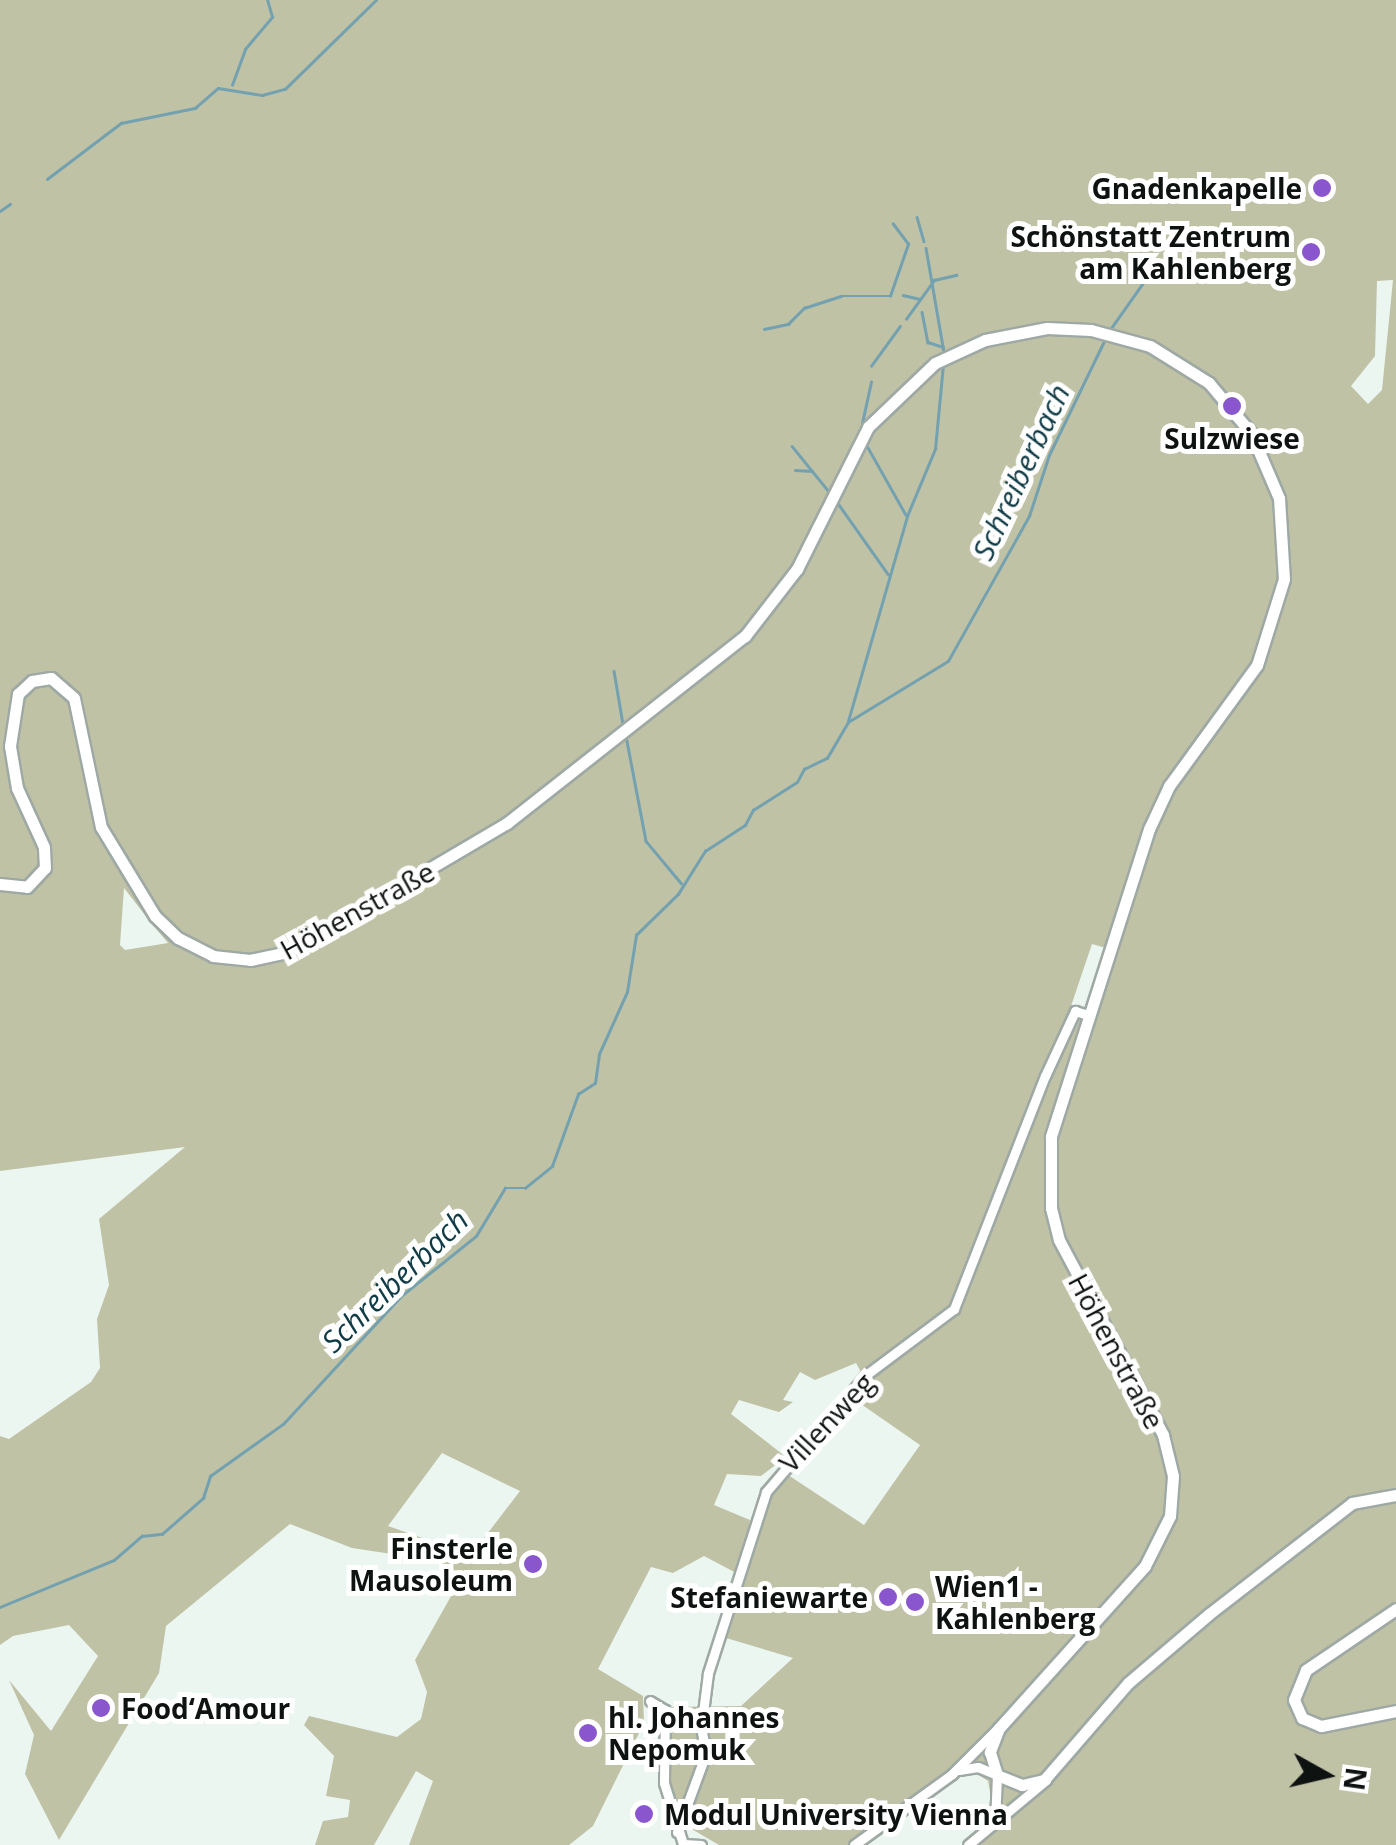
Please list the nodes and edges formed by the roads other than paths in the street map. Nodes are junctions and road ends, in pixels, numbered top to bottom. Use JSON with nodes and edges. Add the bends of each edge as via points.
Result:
{"nodes":[{"id":1,"x":0,"y":884,"type":"edge"},
{"id":2,"x":1088,"y":1015,"type":"junction"},
{"id":3,"x":1396,"y":1496,"type":"edge"},
{"id":4,"x":1396,"y":1610,"type":"edge"},
{"id":5,"x":650,"y":1702,"type":"dead end"},
{"id":6,"x":1396,"y":1711,"type":"edge"},
{"id":7,"x":1009,"y":1716,"type":"junction"},
{"id":8,"x":1052,"y":1773,"type":"junction"},
{"id":9,"x":952,"y":1774,"type":"junction"},
{"id":10,"x":997,"y":1775,"type":"junction"},
{"id":11,"x":992,"y":1827,"type":"junction"},
{"id":12,"x":677,"y":1832,"type":"junction"},
{"id":13,"x":683,"y":1845,"type":"edge"},
{"id":14,"x":701,"y":1845,"type":"edge"},
{"id":15,"x":854,"y":1845,"type":"edge"},
{"id":16,"x":968,"y":1845,"type":"edge"}],
"edges":[{"from":1,"to":2,"type":"street","name":"Höhenstraße","via":[[27,887],[45,868],[44,847],[16,788],[10,746],[18,694],[32,681],[51,678],[74,698],[89,792],[109,846],[145,904],[178,938],[214,956],[259,959],[288,952],[507,824],[763,617],[797,569],[836,481],[874,419],[935,363],[1021,330],[1092,330],[1136,341],[1190,367],[1242,418],[1278,498],[1285,559],[1264,650],[1161,801]]},
{"from":2,"to":7,"type":"street","name":"Höhenstraße","via":[[1053,1124],[1052,1208],[1067,1257],[1164,1435],[1173,1502],[1145,1566]]},
{"from":2,"to":12,"type":"street","name":"Villenweg","via":[[1075,1011],[1045,1076],[954,1309],[866,1375],[766,1492],[708,1673],[701,1728],[706,1754]]},
{"from":3,"to":8,"type":"street","via":[[1352,1503],[1210,1614],[1128,1683]]},
{"from":4,"to":6,"type":"street","via":[[1306,1670],[1294,1693],[1297,1712],[1321,1726]]},
{"from":5,"to":12,"type":"street","via":[[665,1710],[664,1783]]},
{"from":7,"to":9,"type":"street","name":"Höhenstraße"},
{"from":7,"to":10,"type":"street","name":"Höhenstraße","via":[[990,1747]]},
{"from":8,"to":10,"type":"street","via":[[1026,1785]]},
{"from":8,"to":11,"type":"street"},
{"from":9,"to":10,"type":"street","via":[[973,1766]]},
{"from":9,"to":15,"type":"street","name":"Höhenstraße"},
{"from":10,"to":11,"type":"street","name":"Höhenstraße","via":[[1000,1804]]},
{"from":11,"to":16,"type":"street"},
{"from":12,"to":13,"type":"street"},
{"from":13,"to":14,"type":"street"}]}
